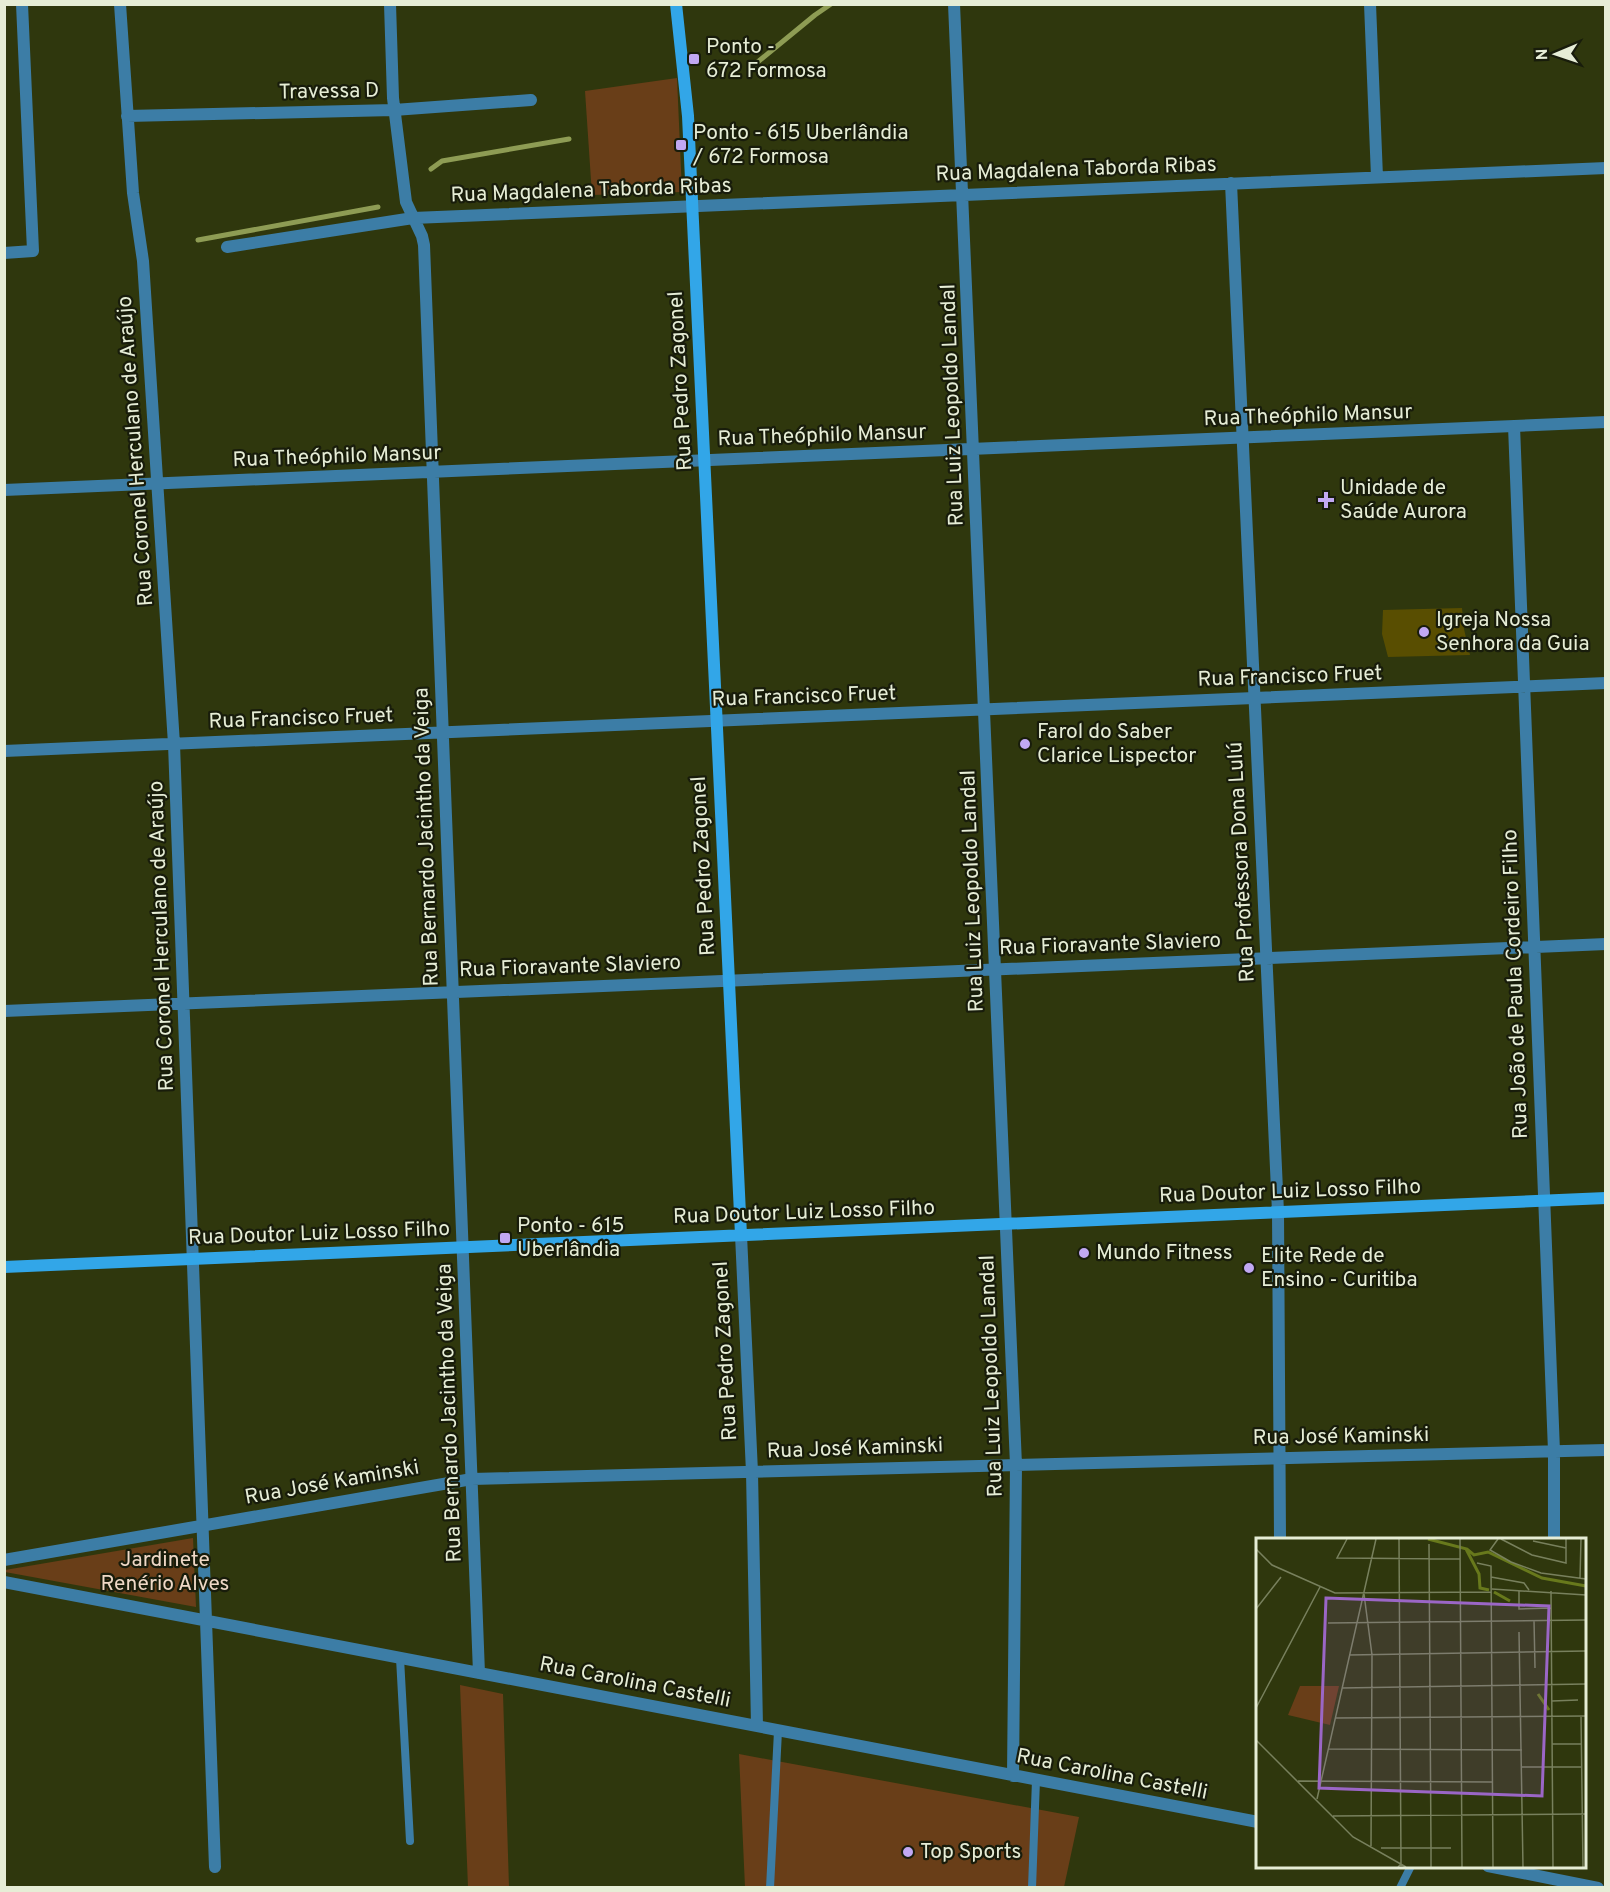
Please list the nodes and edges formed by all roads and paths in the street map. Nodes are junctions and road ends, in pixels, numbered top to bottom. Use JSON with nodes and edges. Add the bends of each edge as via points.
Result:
{"nodes":[{"id":1,"x":22,"y":4,"type":"edge"},
{"id":2,"x":120,"y":4,"type":"edge"},
{"id":3,"x":390,"y":4,"type":"edge"},
{"id":4,"x":676,"y":4,"type":"edge"},
{"id":5,"x":954,"y":4,"type":"edge"},
{"id":6,"x":1370,"y":4,"type":"edge"},
{"id":7,"x":531,"y":100,"type":"dead end"},
{"id":8,"x":394,"y":110,"type":"junction"},
{"id":9,"x":127,"y":116,"type":"junction"},
{"id":10,"x":1605,"y":168,"type":"edge"},
{"id":11,"x":1377,"y":177,"type":"junction"},
{"id":12,"x":1230,"y":183,"type":"junction"},
{"id":13,"x":963,"y":195,"type":"junction"},
{"id":14,"x":692,"y":206,"type":"junction"},
{"id":15,"x":413,"y":218,"type":"junction"},
{"id":16,"x":227,"y":248,"type":"dead end"},
{"id":17,"x":4,"y":253,"type":"edge"},
{"id":18,"x":1605,"y":423,"type":"edge"},
{"id":19,"x":1514,"y":426,"type":"junction"},
{"id":20,"x":1242,"y":438,"type":"junction"},
{"id":21,"x":974,"y":449,"type":"junction"},
{"id":22,"x":704,"y":460,"type":"junction"},
{"id":23,"x":433,"y":472,"type":"junction"},
{"id":24,"x":158,"y":484,"type":"junction"},
{"id":25,"x":4,"y":490,"type":"edge"},
{"id":26,"x":1605,"y":683,"type":"edge"},
{"id":27,"x":1524,"y":686,"type":"junction"},
{"id":28,"x":1254,"y":698,"type":"junction"},
{"id":29,"x":985,"y":709,"type":"junction"},
{"id":30,"x":716,"y":721,"type":"junction"},
{"id":31,"x":443,"y":733,"type":"junction"},
{"id":32,"x":174,"y":744,"type":"junction"},
{"id":33,"x":4,"y":751,"type":"edge"},
{"id":34,"x":1605,"y":944,"type":"edge"},
{"id":35,"x":1534,"y":947,"type":"junction"},
{"id":36,"x":1266,"y":958,"type":"junction"},
{"id":37,"x":996,"y":969,"type":"junction"},
{"id":38,"x":729,"y":980,"type":"junction"},
{"id":39,"x":453,"y":992,"type":"junction"},
{"id":40,"x":184,"y":1003,"type":"junction"},
{"id":41,"x":4,"y":1011,"type":"edge"},
{"id":42,"x":1605,"y":1198,"type":"edge"},
{"id":43,"x":1544,"y":1201,"type":"junction"},
{"id":44,"x":1278,"y":1212,"type":"junction"},
{"id":45,"x":1006,"y":1224,"type":"junction"},
{"id":46,"x":741,"y":1236,"type":"junction"},
{"id":47,"x":463,"y":1247,"type":"junction"},
{"id":48,"x":193,"y":1259,"type":"junction"},
{"id":49,"x":4,"y":1267,"type":"edge"},
{"id":50,"x":1605,"y":1450,"type":"edge"},
{"id":51,"x":1554,"y":1451,"type":"junction"},
{"id":52,"x":1279,"y":1458,"type":"junction"},
{"id":53,"x":1016,"y":1465,"type":"junction"},
{"id":54,"x":752,"y":1472,"type":"junction"},
{"id":55,"x":472,"y":1479,"type":"junction"},
{"id":56,"x":203,"y":1526,"type":"junction"},
{"id":57,"x":1280,"y":1538,"type":"edge"},
{"id":58,"x":1554,"y":1538,"type":"edge"},
{"id":59,"x":4,"y":1560,"type":"edge"},
{"id":60,"x":4,"y":1582,"type":"edge"},
{"id":61,"x":207,"y":1621,"type":"junction"},
{"id":62,"x":400,"y":1658,"type":"junction"},
{"id":63,"x":479,"y":1673,"type":"junction"},
{"id":64,"x":757,"y":1726,"type":"junction"},
{"id":65,"x":778,"y":1731,"type":"junction"},
{"id":66,"x":1013,"y":1776,"type":"junction"},
{"id":67,"x":1036,"y":1780,"type":"junction"},
{"id":68,"x":1256,"y":1822,"type":"edge"},
{"id":69,"x":410,"y":1841,"type":"dead end"},
{"id":70,"x":215,"y":1867,"type":"dead end"},
{"id":71,"x":1410,"y":1868,"type":"edge"},
{"id":72,"x":1496,"y":1868,"type":"edge"},
{"id":73,"x":1557,"y":1868,"type":"edge"},
{"id":74,"x":1557,"y":1884,"type":"edge"},
{"id":75,"x":770,"y":1887,"type":"edge"},
{"id":76,"x":1032,"y":1887,"type":"edge"},
{"id":77,"x":1400,"y":1887,"type":"edge"},
{"id":78,"x":1598,"y":1887,"type":"edge"}],
"edges":[{"from":1,"to":17,"type":"street","via":[[33,251]]},
{"from":2,"to":9,"type":"street","name":"Rua Coronel Herculano de Araújo"},
{"from":3,"to":8,"type":"street","name":"Rua Bernardo Jacintho da Veiga"},
{"from":4,"to":14,"type":"street","name":"Rua Pedro Zagonel","via":[[688,116]]},
{"from":5,"to":13,"type":"street","name":"Rua Luiz Leopoldo Landal"},
{"from":6,"to":11,"type":"street"},
{"from":7,"to":8,"type":"street","name":"Travessa D"},
{"from":8,"to":9,"type":"street","name":"Travessa D"},
{"from":8,"to":15,"type":"street","name":"Rua Bernardo Jacintho da Veiga","via":[[406,202]]},
{"from":9,"to":24,"type":"street","name":"Rua Coronel Herculano de Araújo","via":[[134,206],[144,261]]},
{"from":10,"to":11,"type":"street","name":"Rua Magdalena Taborda Ribas"},
{"from":11,"to":12,"type":"street","name":"Rua Magdalena Taborda Ribas"},
{"from":12,"to":13,"type":"street","name":"Rua Magdalena Taborda Ribas"},
{"from":12,"to":20,"type":"street","name":"Rua Professora Dona Lulú"},
{"from":13,"to":14,"type":"street","name":"Rua Magdalena Taborda Ribas"},
{"from":13,"to":21,"type":"street","name":"Rua Luiz Leopoldo Landal"},
{"from":14,"to":15,"type":"street","name":"Rua Magdalena Taborda Ribas"},
{"from":14,"to":22,"type":"street","name":"Rua Pedro Zagonel"},
{"from":15,"to":16,"type":"street","name":"Rua Magdalena Taborda Ribas"},
{"from":15,"to":23,"type":"street","name":"Rua Bernardo Jacintho da Veiga","via":[[424,245]]},
{"from":18,"to":19,"type":"street","name":"Rua Theóphilo Mansur"},
{"from":19,"to":20,"type":"street","name":"Rua Theóphilo Mansur"},
{"from":19,"to":27,"type":"street","name":"Rua João de Paula Cordeiro Filho"},
{"from":20,"to":21,"type":"street","name":"Rua Theóphilo Mansur"},
{"from":20,"to":28,"type":"street","name":"Rua Professora Dona Lulú"},
{"from":21,"to":22,"type":"street","name":"Rua Theóphilo Mansur"},
{"from":21,"to":29,"type":"street","name":"Rua Luiz Leopoldo Landal"},
{"from":22,"to":23,"type":"street","name":"Rua Theóphilo Mansur"},
{"from":22,"to":30,"type":"street","name":"Rua Pedro Zagonel"},
{"from":23,"to":24,"type":"street","name":"Rua Theóphilo Mansur"},
{"from":23,"to":31,"type":"street","name":"Rua Bernardo Jacintho da Veiga"},
{"from":24,"to":25,"type":"street","name":"Rua Theóphilo Mansur"},
{"from":24,"to":32,"type":"street","name":"Rua Coronel Herculano de Araújo"},
{"from":26,"to":27,"type":"street","name":"Rua Francisco Fruet"},
{"from":27,"to":28,"type":"street","name":"Rua Francisco Fruet"},
{"from":27,"to":35,"type":"street","name":"Rua João de Paula Cordeiro Filho"},
{"from":28,"to":29,"type":"street","name":"Rua Francisco Fruet"},
{"from":28,"to":36,"type":"street","name":"Rua Professora Dona Lulú"},
{"from":29,"to":30,"type":"street","name":"Rua Francisco Fruet"},
{"from":29,"to":37,"type":"street","name":"Rua Luiz Leopoldo Landal"},
{"from":30,"to":31,"type":"street","name":"Rua Francisco Fruet"},
{"from":30,"to":38,"type":"street","name":"Rua Pedro Zagonel"},
{"from":31,"to":32,"type":"street","name":"Rua Francisco Fruet"},
{"from":31,"to":39,"type":"street","name":"Rua Bernardo Jacintho da Veiga"},
{"from":32,"to":33,"type":"street","name":"Rua Francisco Fruet"},
{"from":32,"to":40,"type":"street","name":"Rua Coronel Herculano de Araújo"},
{"from":34,"to":35,"type":"street","name":"Rua Fioravante Slaviero"},
{"from":35,"to":36,"type":"street","name":"Rua Fioravante Slaviero"},
{"from":35,"to":43,"type":"street","name":"Rua João de Paula Cordeiro Filho"},
{"from":36,"to":37,"type":"street","name":"Rua Fioravante Slaviero"},
{"from":36,"to":44,"type":"street","name":"Rua Professora Dona Lulú"},
{"from":37,"to":38,"type":"street","name":"Rua Fioravante Slaviero"},
{"from":37,"to":45,"type":"street","name":"Rua Luiz Leopoldo Landal"},
{"from":38,"to":39,"type":"street","name":"Rua Fioravante Slaviero"},
{"from":38,"to":46,"type":"street","name":"Rua Pedro Zagonel"},
{"from":39,"to":40,"type":"street","name":"Rua Fioravante Slaviero"},
{"from":39,"to":47,"type":"street","name":"Rua Bernardo Jacintho da Veiga"},
{"from":40,"to":41,"type":"street","name":"Rua Fioravante Slaviero"},
{"from":40,"to":48,"type":"street","name":"Rua Coronel Herculano de Araújo"},
{"from":42,"to":43,"type":"street","name":"Rua Doutor Luiz Losso Filho"},
{"from":43,"to":44,"type":"street","name":"Rua Doutor Luiz Losso Filho"},
{"from":43,"to":51,"type":"street","name":"Rua João de Paula Cordeiro Filho"},
{"from":44,"to":45,"type":"street","name":"Rua Doutor Luiz Losso Filho"},
{"from":44,"to":52,"type":"street","name":"Rua Professora Dona Lulú"},
{"from":45,"to":46,"type":"street","name":"Rua Doutor Luiz Losso Filho"},
{"from":45,"to":53,"type":"street","name":"Rua Luiz Leopoldo Landal"},
{"from":46,"to":47,"type":"street","name":"Rua Doutor Luiz Losso Filho"},
{"from":46,"to":54,"type":"street","name":"Rua Pedro Zagonel"},
{"from":47,"to":48,"type":"street","name":"Rua Doutor Luiz Losso Filho"},
{"from":47,"to":55,"type":"street","name":"Rua Bernardo Jacintho da Veiga"},
{"from":48,"to":49,"type":"street","name":"Rua Doutor Luiz Losso Filho"},
{"from":48,"to":56,"type":"street","name":"Rua Coronel Herculano de Araújo"},
{"from":50,"to":51,"type":"street","name":"Rua José Kaminski"},
{"from":51,"to":52,"type":"street","name":"Rua José Kaminski"},
{"from":51,"to":58,"type":"street","name":"Rua João de Paula Cordeiro Filho"},
{"from":52,"to":53,"type":"street","name":"Rua José Kaminski"},
{"from":52,"to":57,"type":"street","name":"Rua Professora Dona Lulú"},
{"from":53,"to":54,"type":"street","name":"Rua José Kaminski"},
{"from":53,"to":66,"type":"street","name":"Rua Luiz Leopoldo Landal"},
{"from":54,"to":55,"type":"street","name":"Rua José Kaminski"},
{"from":54,"to":64,"type":"street","name":"Rua Pedro Zagonel"},
{"from":55,"to":56,"type":"street","name":"Rua José Kaminski"},
{"from":55,"to":63,"type":"street","name":"Rua Bernardo Jacintho da Veiga"},
{"from":56,"to":59,"type":"street","name":"Rua José Kaminski"},
{"from":56,"to":61,"type":"street","name":"Rua Coronel Herculano de Araújo"},
{"from":60,"to":61,"type":"street","name":"Rua Carolina Castelli"},
{"from":61,"to":62,"type":"street","name":"Rua Carolina Castelli"},
{"from":61,"to":70,"type":"street","name":"Rua Coronel Herculano de Araújo"},
{"from":62,"to":63,"type":"street","name":"Rua Carolina Castelli"},
{"from":62,"to":69,"type":"lane"},
{"from":63,"to":64,"type":"street","name":"Rua Carolina Castelli"},
{"from":64,"to":65,"type":"street","name":"Rua Carolina Castelli"},
{"from":65,"to":66,"type":"street","name":"Rua Carolina Castelli"},
{"from":65,"to":75,"type":"lane"},
{"from":66,"to":67,"type":"street","name":"Rua Carolina Castelli"},
{"from":67,"to":68,"type":"street","name":"Rua Carolina Castelli"},
{"from":67,"to":76,"type":"lane"},
{"from":71,"to":77,"type":"lane"},
{"from":72,"to":74,"type":"street"},
{"from":73,"to":74,"type":"street"},
{"from":74,"to":78,"type":"street"}]}
